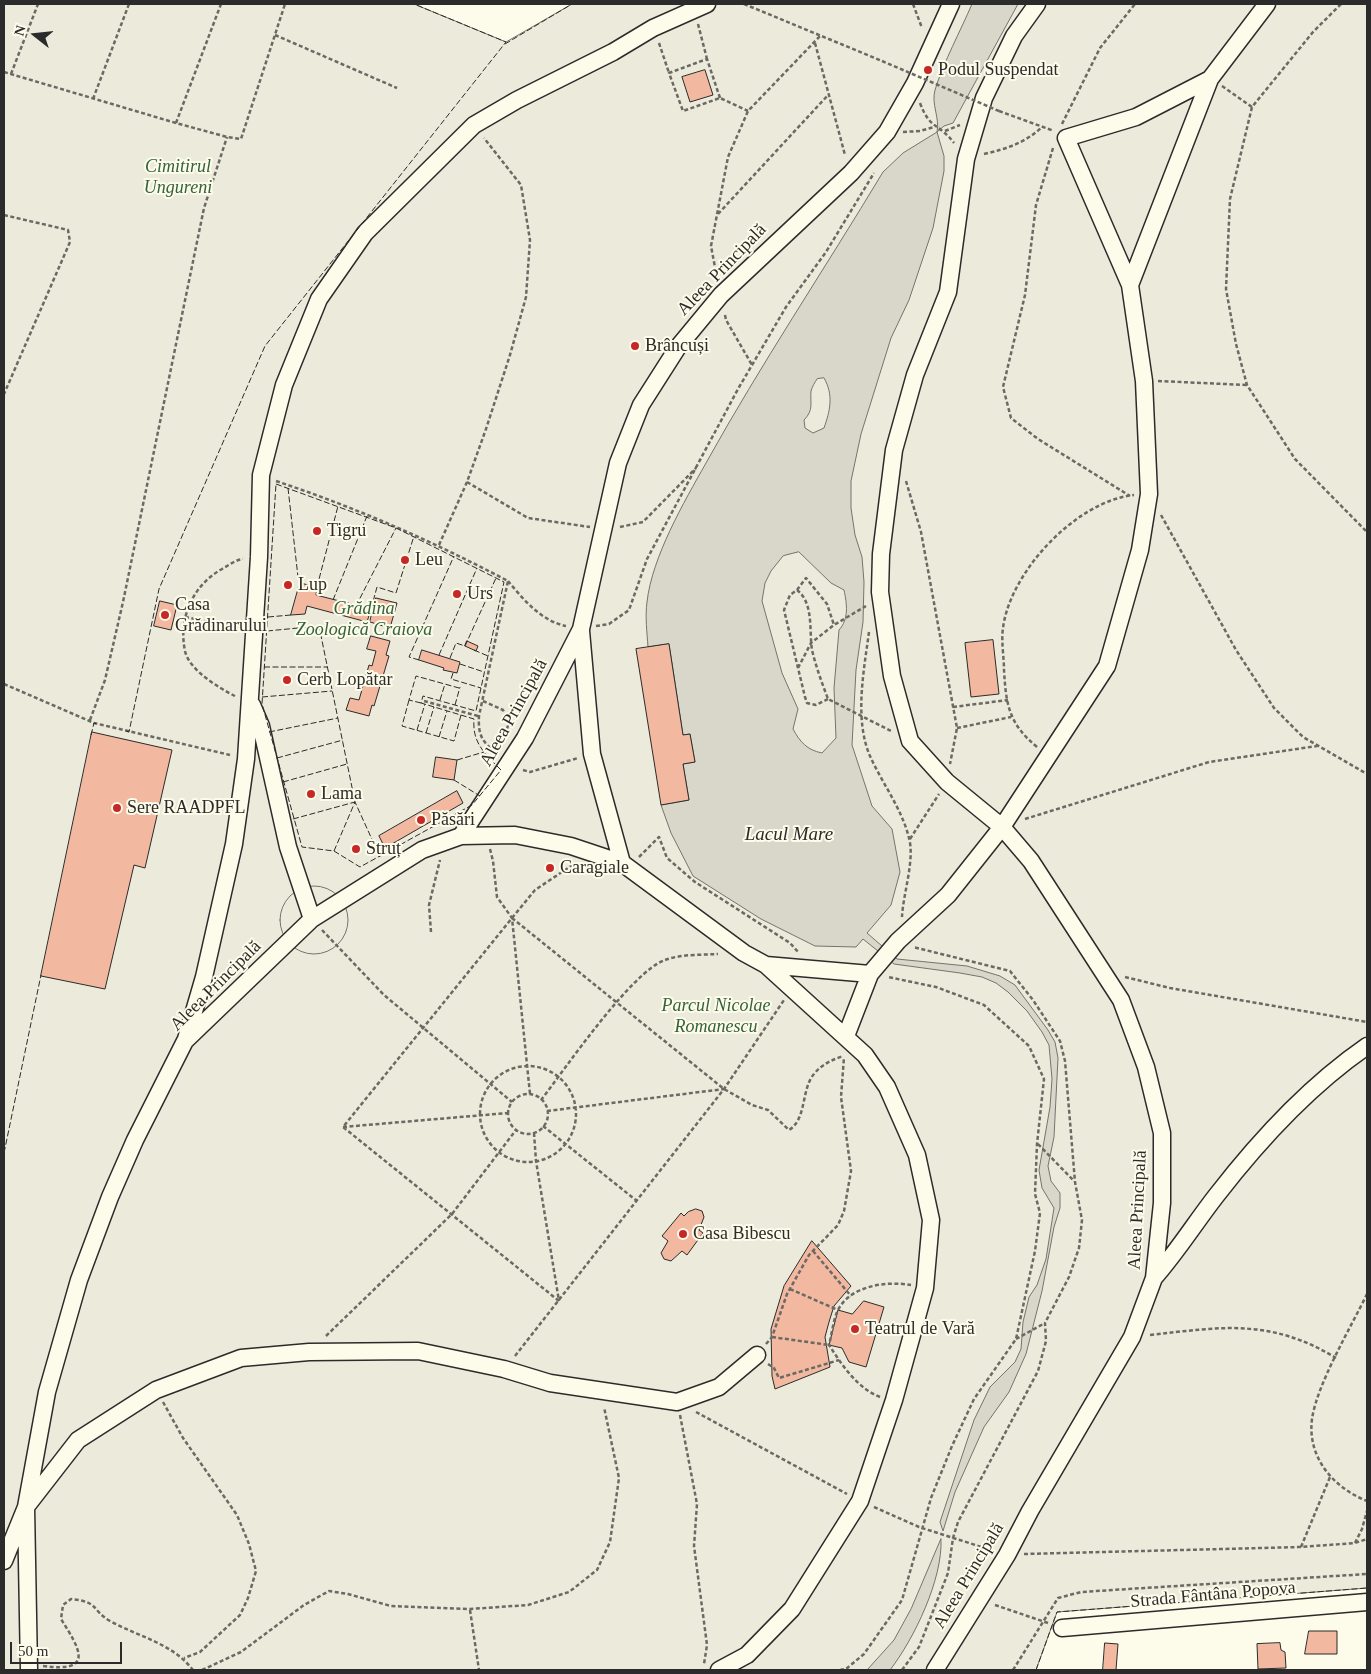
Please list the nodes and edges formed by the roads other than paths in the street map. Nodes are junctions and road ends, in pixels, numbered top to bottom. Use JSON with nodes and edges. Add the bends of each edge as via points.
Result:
{"nodes":[{"id":1,"x":951,"y":4,"type":"edge"},
{"id":2,"x":1037,"y":4,"type":"edge"},
{"id":3,"x":1267,"y":4,"type":"edge"},
{"id":4,"x":701,"y":7,"type":"edge"},
{"id":5,"x":1210,"y":79,"type":"junction"},
{"id":6,"x":1130,"y":285,"type":"junction"},
{"id":7,"x":581,"y":629,"type":"junction"},
{"id":8,"x":251,"y":702,"type":"junction"},
{"id":9,"x":1002,"y":827,"type":"junction"},
{"id":10,"x":462,"y":836,"type":"junction"},
{"id":11,"x":626,"y":866,"type":"junction"},
{"id":12,"x":312,"y":919,"type":"junction"},
{"id":13,"x":766,"y":965,"type":"junction"},
{"id":14,"x":870,"y":974,"type":"junction"},
{"id":15,"x":846,"y":1036,"type":"junction"},
{"id":16,"x":185,"y":1041,"type":"junction"},
{"id":17,"x":1367,"y":1046,"type":"edge"},
{"id":18,"x":1154,"y":1278,"type":"junction"},
{"id":19,"x":757,"y":1355,"type":"road end"},
{"id":20,"x":26,"y":1507,"type":"junction"},
{"id":21,"x":4,"y":1561,"type":"edge"},
{"id":22,"x":1367,"y":1602,"type":"edge"},
{"id":23,"x":1062,"y":1628,"type":"road end"},
{"id":24,"x":33,"y":1669,"type":"edge"},
{"id":25,"x":719,"y":1670,"type":"edge"},
{"id":26,"x":935,"y":1670,"type":"edge"}],
"edges":[{"from":1,"to":7,"type":"street","name":"Aleea Principală","via":[[893,136],[721,295],[678,347],[641,405],[618,463]]},
{"from":2,"to":9,"type":"street","name":"Aleea Principală","via":[[1014,36],[984,98],[966,159],[948,292],[915,375],[894,450],[877,597],[892,676],[910,741],[947,782]]},
{"from":3,"to":5,"type":"street"},
{"from":4,"to":8,"type":"street","via":[[653,28],[474,126],[364,233],[319,299],[284,385],[260,475]]},
{"from":5,"to":6,"type":"street"},
{"from":5,"to":6,"type":"street","via":[[1136,116],[1062,135]]},
{"from":6,"to":9,"type":"street","via":[[1144,381],[1149,494],[1140,550],[1107,666]]},
{"from":7,"to":10,"type":"street","name":"Aleea Principală","via":[[510,765]]},
{"from":7,"to":11,"type":"street","name":"Aleea Principală","via":[[592,754]]},
{"from":8,"to":12,"type":"street","via":[[261,726],[288,847]]},
{"from":8,"to":16,"type":"street","via":[[234,844],[204,977]]},
{"from":9,"to":14,"type":"street","via":[[948,895],[898,941]]},
{"from":9,"to":18,"type":"street","name":"Aleea Principală","via":[[1032,861],[1121,1000],[1146,1067],[1162,1133],[1162,1203]]},
{"from":10,"to":11,"type":"street","via":[[515,835],[572,846]]},
{"from":10,"to":12,"type":"street","name":"Aleea Principală","via":[[422,850]]},
{"from":11,"to":13,"type":"street","via":[[744,953]]},
{"from":12,"to":16,"type":"street","name":"Aleea Principală"},
{"from":13,"to":14,"type":"street"},
{"from":13,"to":15,"type":"street"},
{"from":14,"to":15,"type":"street"},
{"from":15,"to":25,"type":"street","via":[[865,1055],[887,1087],[917,1155],[931,1220],[925,1288],[894,1400],[860,1501],[792,1610],[747,1655]]},
{"from":16,"to":20,"type":"street","name":"Aleea Principală","via":[[128,1156],[79,1280],[46,1392]]},
{"from":17,"to":18,"type":"street","via":[[1337,1066],[1270,1130],[1215,1197],[1180,1249]]},
{"from":18,"to":26,"type":"street","name":"Aleea Principală","via":[[1132,1337],[1007,1555]]},
{"from":19,"to":20,"type":"street","via":[[720,1387],[677,1402],[550,1382],[418,1351],[309,1352],[241,1358],[156,1390],[78,1440]]},
{"from":20,"to":21,"type":"street","name":"Aleea Principală"},
{"from":20,"to":24,"type":"street","name":"Aleea Principală"},
{"from":22,"to":23,"type":"street","name":"Strada Fântâna Popova"}]}
